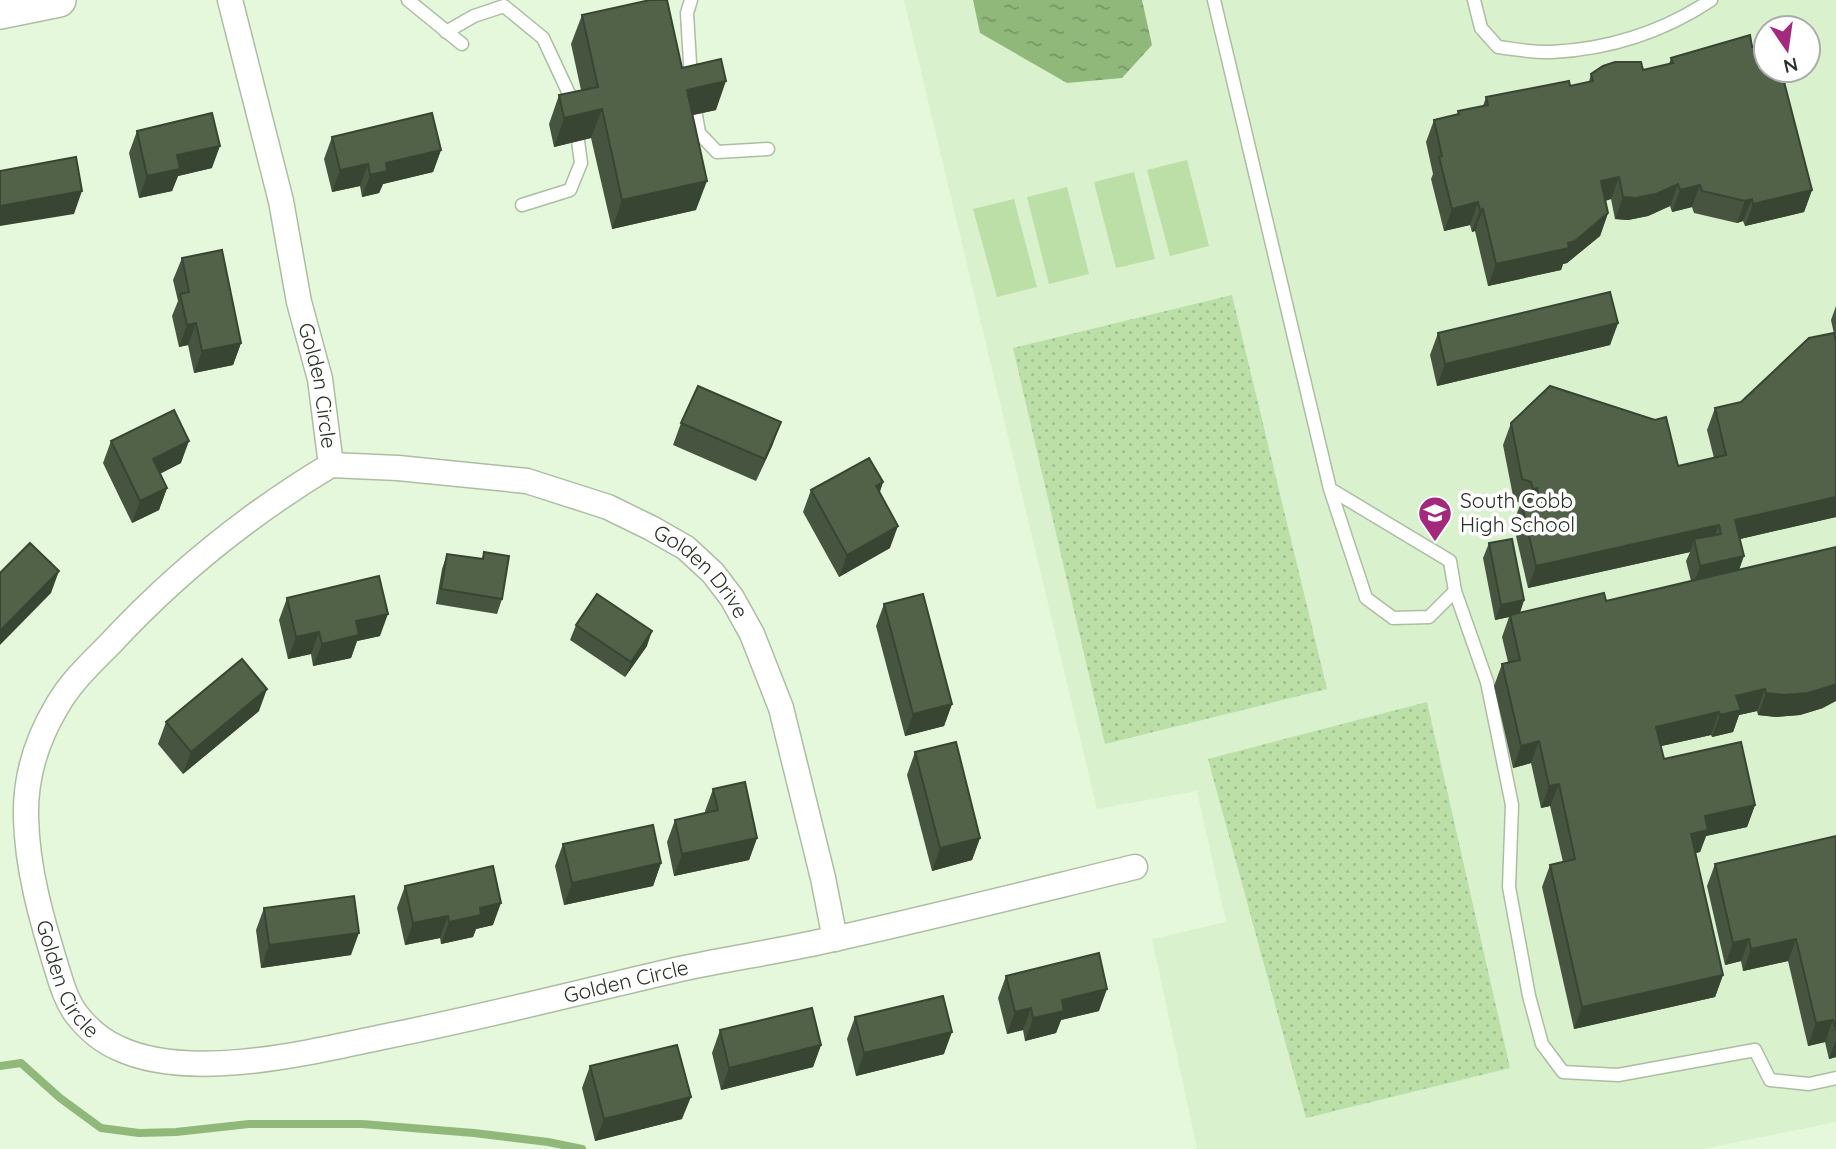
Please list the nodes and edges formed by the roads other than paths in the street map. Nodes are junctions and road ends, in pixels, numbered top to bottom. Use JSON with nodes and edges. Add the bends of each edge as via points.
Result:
{"nodes":[{"id":1,"x":59,"y":0,"type":"edge"},
{"id":2,"x":230,"y":0,"type":"edge"},
{"id":3,"x":408,"y":0,"type":"edge"},
{"id":4,"x":691,"y":0,"type":"edge"},
{"id":5,"x":1214,"y":0,"type":"edge"},
{"id":6,"x":1474,"y":0,"type":"edge"},
{"id":7,"x":1711,"y":0,"type":"edge"},
{"id":8,"x":0,"y":12,"type":"edge"},
{"id":9,"x":446,"y":32,"type":"junction"},
{"id":10,"x":462,"y":44,"type":"dead end"},
{"id":11,"x":693,"y":92,"type":"edge"},
{"id":12,"x":696,"y":114,"type":"edge"},
{"id":13,"x":574,"y":119,"type":"edge"},
{"id":14,"x":578,"y":141,"type":"dead end"},
{"id":15,"x":768,"y":149,"type":"dead end"},
{"id":16,"x":522,"y":205,"type":"dead end"},
{"id":17,"x":331,"y":465,"type":"junction"},
{"id":18,"x":1330,"y":489,"type":"junction"},
{"id":19,"x":1455,"y":591,"type":"junction"},
{"id":20,"x":1135,"y":867,"type":"dead end"},
{"id":21,"x":835,"y":939,"type":"junction"},
{"id":22,"x":1836,"y":1078,"type":"edge"}],
"edges":[{"from":1,"to":8,"type":"street"},
{"from":2,"to":17,"type":"street","name":"Golden Circle","via":[[320,379]]},
{"from":3,"to":9,"type":"lane"},
{"from":4,"to":11,"type":"lane","via":[[687,13]]},
{"from":5,"to":18,"type":"lane"},
{"from":6,"to":7,"type":"lane","via":[[1481,28],[1498,47],[1550,52],[1618,44],[1685,17]]},
{"from":9,"to":10,"type":"lane"},
{"from":9,"to":13,"type":"lane","via":[[504,6],[543,38],[571,98]]},
{"from":12,"to":15,"type":"lane","via":[[699,133],[717,152]]},
{"from":14,"to":16,"type":"lane","via":[[581,163],[570,190]]},
{"from":17,"to":21,"type":"street","name":"Golden Drive","via":[[527,481],[608,507],[651,528],[686,548],[713,573],[752,634],[781,708]]},
{"from":17,"to":21,"type":"street","name":"Golden Circle","via":[[229,534],[135,617],[56,708],[31,763],[26,825],[41,917],[74,1012],[95,1034],[130,1053],[169,1062],[243,1062],[465,1021],[682,969]]},
{"from":18,"to":19,"type":"lane","via":[[1450,561]]},
{"from":18,"to":19,"type":"lane","via":[[1366,598],[1393,618],[1429,617]]},
{"from":19,"to":22,"type":"lane","via":[[1487,682],[1512,805],[1509,887],[1529,996],[1542,1044],[1563,1072],[1618,1075],[1755,1050],[1770,1080],[1810,1084]]},
{"from":20,"to":21,"type":"street","name":"Golden Circle"}]}
